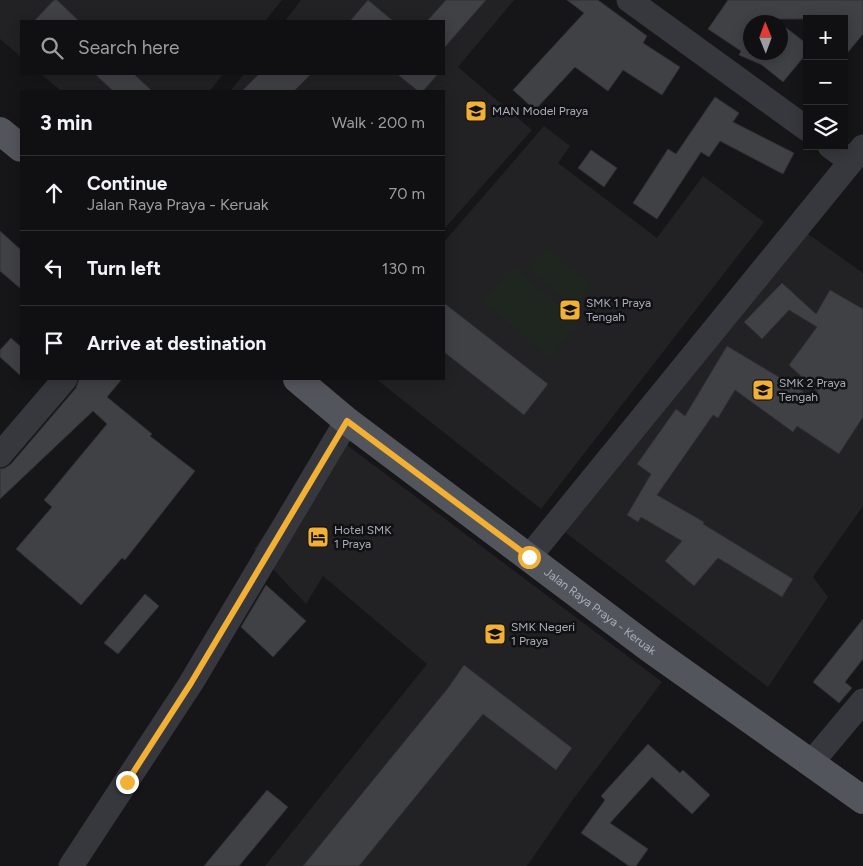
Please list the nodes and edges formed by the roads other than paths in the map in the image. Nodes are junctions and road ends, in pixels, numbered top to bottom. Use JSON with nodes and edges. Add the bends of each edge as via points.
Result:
{"nodes":[{"id":1,"x":629,"y":0,"type":"edge"},
{"id":2,"x":803,"y":127,"type":"edge"},
{"id":3,"x":0,"y":131,"type":"edge"},
{"id":4,"x":20,"y":147,"type":"edge"},
{"id":5,"x":844,"y":150,"type":"edge"},
{"id":6,"x":857,"y":154,"type":"edge"},
{"id":7,"x":64,"y":380,"type":"edge"},
{"id":8,"x":298,"y":380,"type":"edge"},
{"id":9,"x":347,"y":421,"type":"junction"},
{"id":10,"x":0,"y":455,"type":"edge"},
{"id":11,"x":529,"y":557,"type":"junction"},
{"id":12,"x":863,"y":701,"type":"edge"},
{"id":13,"x":811,"y":763,"type":"junction"},
{"id":14,"x":863,"y":800,"type":"edge"},
{"id":15,"x":70,"y":866,"type":"edge"}],
"edges":[{"from":1,"to":2,"type":"street"},
{"from":3,"to":4,"type":"main road"},
{"from":5,"to":6,"type":"street"},
{"from":6,"to":11,"type":"street"},
{"from":7,"to":10,"type":"street"},
{"from":8,"to":9,"type":"main road","name":"Jalan Raya Praya - Keruak"},
{"from":9,"to":11,"type":"main road","name":"Jalan Raya Praya - Keruak"},
{"from":9,"to":15,"type":"street","via":[[191,683]]},
{"from":11,"to":13,"type":"main road","name":"Jalan Raya Praya - Keruak","via":[[649,648]]},
{"from":12,"to":13,"type":"street"},
{"from":13,"to":14,"type":"main road","name":"Jalan Raya Praya - Keruak"}]}
